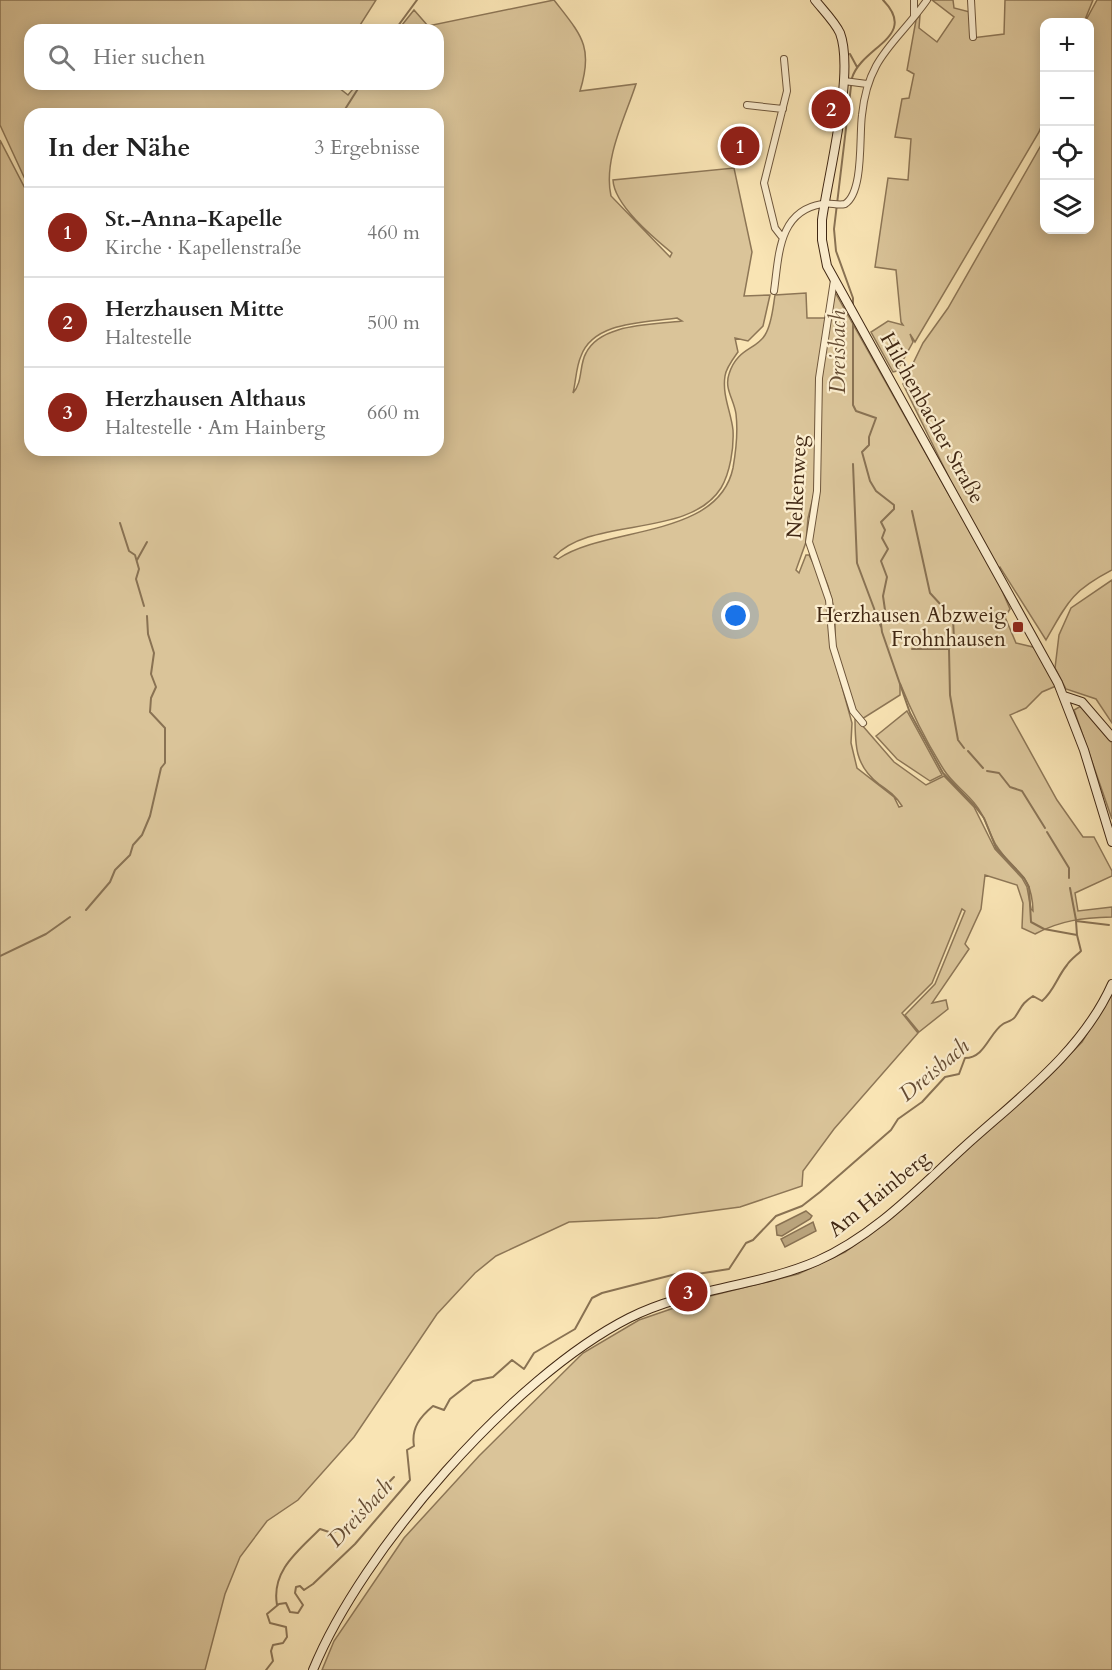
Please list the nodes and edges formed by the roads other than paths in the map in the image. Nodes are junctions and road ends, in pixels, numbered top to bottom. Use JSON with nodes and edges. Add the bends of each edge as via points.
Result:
{"nodes":[{"id":1,"x":815,"y":0,"type":"edge"},
{"id":2,"x":914,"y":0,"type":"edge"},
{"id":3,"x":927,"y":0,"type":"edge"},
{"id":4,"x":971,"y":0,"type":"edge"},
{"id":5,"x":914,"y":17,"type":"junction"},
{"id":6,"x":974,"y":37,"type":"dead end"},
{"id":7,"x":784,"y":59,"type":"dead end"},
{"id":8,"x":846,"y":82,"type":"junction"},
{"id":9,"x":867,"y":84,"type":"junction"},
{"id":10,"x":747,"y":105,"type":"dead end"},
{"id":11,"x":783,"y":109,"type":"junction"},
{"id":12,"x":832,"y":204,"type":"junction"},
{"id":13,"x":782,"y":237,"type":"junction"},
{"id":14,"x":834,"y":280,"type":"junction"},
{"id":15,"x":774,"y":291,"type":"dead end"},
{"id":16,"x":1064,"y":696,"type":"junction"},
{"id":17,"x":863,"y":723,"type":"dead end"},
{"id":18,"x":1112,"y":737,"type":"edge"},
{"id":19,"x":1112,"y":842,"type":"edge"},
{"id":20,"x":1112,"y":984,"type":"edge"},
{"id":21,"x":313,"y":1670,"type":"edge"}],
"edges":[{"from":1,"to":8,"type":"main road","name":"Hilchenbacher Straße","via":[[839,32],[845,53]]},
{"from":2,"to":5,"type":"street"},
{"from":3,"to":5,"type":"street"},
{"from":4,"to":6,"type":"street"},
{"from":5,"to":9,"type":"street","via":[[876,62]]},
{"from":7,"to":11,"type":"street","via":[[787,91]]},
{"from":8,"to":9,"type":"street"},
{"from":8,"to":12,"type":"main road","name":"Hilchenbacher Straße"},
{"from":9,"to":12,"type":"street","via":[[856,190],[849,201]]},
{"from":10,"to":11,"type":"street"},
{"from":11,"to":13,"type":"street","via":[[764,183],[775,228]]},
{"from":12,"to":13,"type":"street","via":[[810,207],[787,225]]},
{"from":12,"to":14,"type":"main road","name":"Hilchenbacher Straße","via":[[822,240]]},
{"from":13,"to":15,"type":"street"},
{"from":14,"to":16,"type":"main road","name":"Hilchenbacher Straße"},
{"from":14,"to":17,"type":"street","name":"Nelkenweg","via":[[819,378],[817,491],[808,542],[829,600],[833,647],[853,711]]},
{"from":16,"to":18,"type":"main road","via":[[1082,702]]},
{"from":16,"to":19,"type":"main road","name":"Hilchenbacher Straße"},
{"from":20,"to":21,"type":"main road","name":"Am Hainberg","via":[[1094,1019],[1059,1060],[894,1211],[858,1238],[795,1270],[681,1299],[639,1314],[557,1366],[503,1414],[399,1528],[343,1607]]}]}
